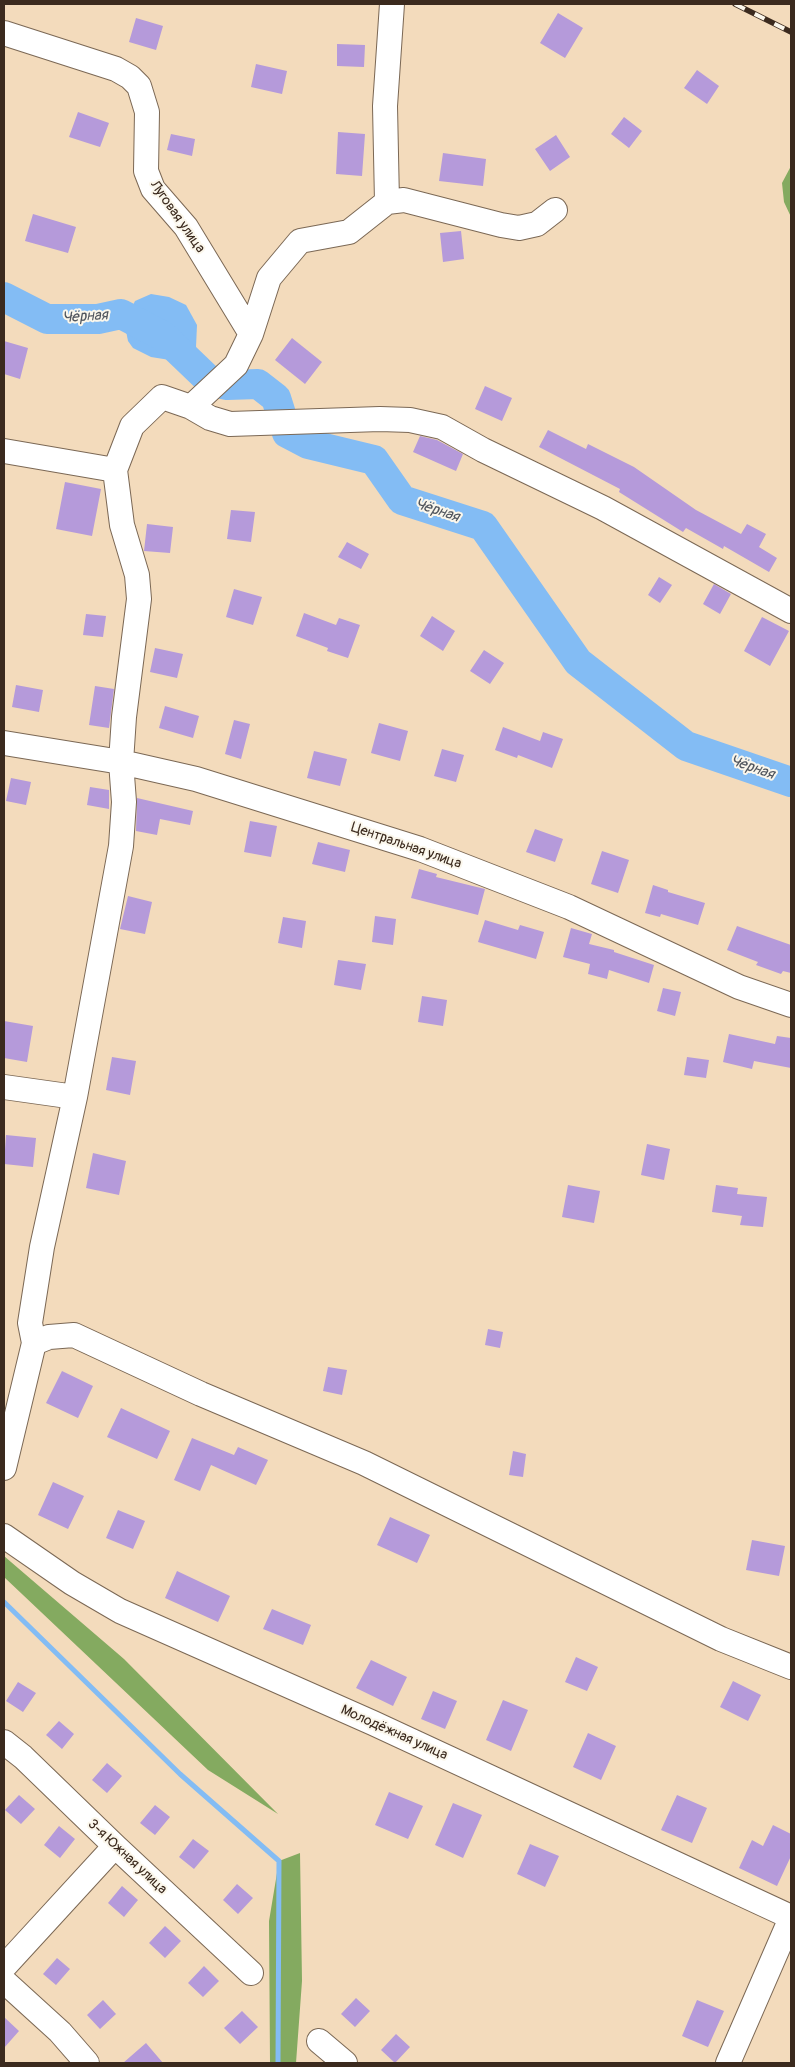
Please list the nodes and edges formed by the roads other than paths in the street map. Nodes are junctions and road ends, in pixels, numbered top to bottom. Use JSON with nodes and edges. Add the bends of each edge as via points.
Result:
{"nodes":[{"id":1,"x":392,"y":4,"type":"edge"},
{"id":2,"x":4,"y":33,"type":"edge"},
{"id":3,"x":387,"y":202,"type":"junction"},
{"id":4,"x":555,"y":210,"type":"dead end"},
{"id":5,"x":251,"y":334,"type":"junction"},
{"id":6,"x":191,"y":407,"type":"junction"},
{"id":7,"x":4,"y":451,"type":"edge"},
{"id":8,"x":115,"y":470,"type":"junction"},
{"id":9,"x":791,"y":611,"type":"edge"},
{"id":10,"x":4,"y":743,"type":"edge"},
{"id":11,"x":121,"y":762,"type":"junction"},
{"id":12,"x":791,"y":1005,"type":"edge"},
{"id":13,"x":4,"y":1087,"type":"edge"},
{"id":14,"x":75,"y":1097,"type":"junction"},
{"id":15,"x":34,"y":1343,"type":"junction"},
{"id":16,"x":4,"y":1468,"type":"edge"},
{"id":17,"x":4,"y":1536,"type":"edge"},
{"id":18,"x":791,"y":1667,"type":"edge"},
{"id":19,"x":4,"y":1742,"type":"edge"},
{"id":20,"x":114,"y":1846,"type":"junction"},
{"id":21,"x":791,"y":1918,"type":"edge"},
{"id":22,"x":4,"y":1967,"type":"edge"},
{"id":23,"x":251,"y":1973,"type":"dead end"},
{"id":24,"x":4,"y":1981,"type":"edge"},
{"id":25,"x":319,"y":2041,"type":"dead end"},
{"id":26,"x":87,"y":2063,"type":"edge"},
{"id":27,"x":345,"y":2063,"type":"edge"},
{"id":28,"x":728,"y":2063,"type":"edge"}],
"edges":[{"from":1,"to":3,"type":"street","via":[[385,106]]},
{"from":2,"to":5,"type":"street","name":"Луговая улица","via":[[116,69],[139,86],[147,112],[146,171],[153,188],[186,227]]},
{"from":3,"to":4,"type":"street","via":[[404,200],[519,228],[537,224]]},
{"from":3,"to":5,"type":"street","via":[[349,232],[300,241],[269,278]]},
{"from":5,"to":6,"type":"street","via":[[236,365]]},
{"from":6,"to":8,"type":"street","via":[[162,397],[132,426]]},
{"from":6,"to":9,"type":"street","via":[[210,418],[232,423],[410,420],[442,427],[482,450],[603,508]]},
{"from":7,"to":8,"type":"street"},
{"from":8,"to":11,"type":"street","via":[[122,525],[137,574],[139,599]]},
{"from":10,"to":11,"type":"street","name":"Центральная улица"},
{"from":11,"to":12,"type":"street","name":"Центральная улица","via":[[196,779],[420,849],[569,907],[739,986]]},
{"from":11,"to":14,"type":"street","via":[[124,802],[121,846]]},
{"from":13,"to":14,"type":"street"},
{"from":14,"to":15,"type":"street","via":[[42,1247],[30,1323]]},
{"from":15,"to":16,"type":"street"},
{"from":15,"to":18,"type":"street","via":[[49,1337],[74,1335],[201,1394],[364,1463],[721,1639]]},
{"from":17,"to":21,"type":"street","name":"Молодёжная улица","via":[[72,1583],[120,1610],[373,1723]]},
{"from":19,"to":20,"type":"street","name":"3-я Южная улица"},
{"from":20,"to":22,"type":"street"},
{"from":20,"to":23,"type":"street","name":"3-я Южная улица"},
{"from":21,"to":28,"type":"street"},
{"from":24,"to":26,"type":"street","via":[[60,2032]]},
{"from":25,"to":27,"type":"street"}]}
